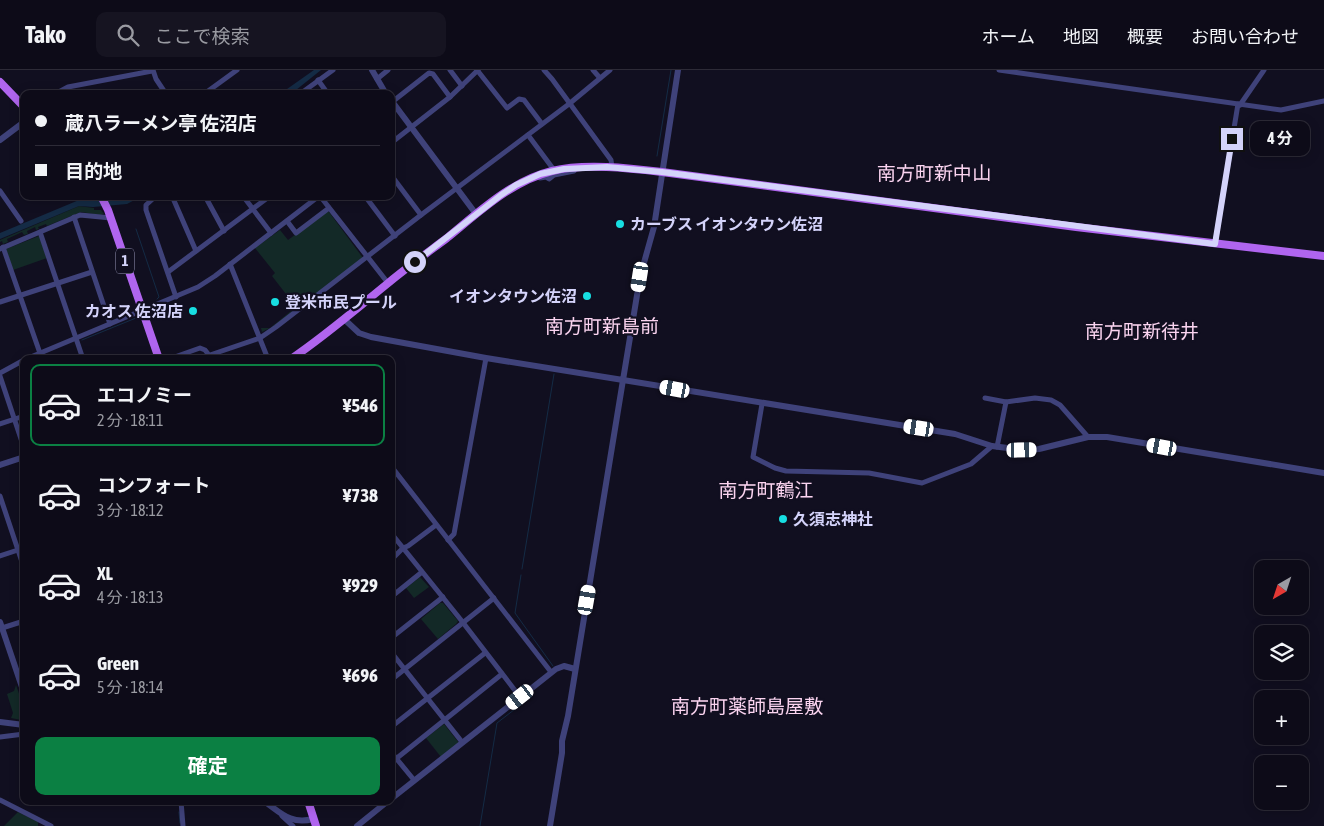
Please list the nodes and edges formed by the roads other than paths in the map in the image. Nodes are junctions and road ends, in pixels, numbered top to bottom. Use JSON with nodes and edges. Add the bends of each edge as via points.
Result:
{"nodes":[{"id":1,"x":153,"y":70,"type":"edge"},
{"id":2,"x":333,"y":70,"type":"edge"},
{"id":3,"x":372,"y":70,"type":"edge"},
{"id":4,"x":388,"y":70,"type":"edge"},
{"id":5,"x":450,"y":70,"type":"edge"},
{"id":6,"x":477,"y":70,"type":"edge"},
{"id":7,"x":544,"y":70,"type":"edge"},
{"id":8,"x":593,"y":70,"type":"edge"},
{"id":9,"x":610,"y":70,"type":"edge"},
{"id":10,"x":678,"y":70,"type":"edge"},
{"id":11,"x":999,"y":70,"type":"edge"},
{"id":12,"x":1264,"y":70,"type":"edge"},
{"id":13,"x":234,"y":71,"type":"edge"},
{"id":14,"x":600,"y":78,"type":"junction"},
{"id":15,"x":377,"y":79,"type":"junction"},
{"id":16,"x":318,"y":80,"type":"junction"},
{"id":17,"x":0,"y":82,"type":"edge"},
{"id":18,"x":462,"y":86,"type":"junction"},
{"id":19,"x":64,"y":90,"type":"edge"},
{"id":20,"x":163,"y":90,"type":"edge"},
{"id":21,"x":209,"y":90,"type":"edge"},
{"id":22,"x":305,"y":90,"type":"edge"},
{"id":23,"x":325,"y":90,"type":"edge"},
{"id":24,"x":384,"y":90,"type":"edge"},
{"id":25,"x":450,"y":97,"type":"junction"},
{"id":26,"x":395,"y":99,"type":"edge"},
{"id":27,"x":1324,"y":101,"type":"edge"},
{"id":28,"x":20,"y":103,"type":"edge"},
{"id":29,"x":569,"y":104,"type":"junction"},
{"id":30,"x":1239,"y":104,"type":"junction"},
{"id":31,"x":395,"y":105,"type":"edge"},
{"id":32,"x":542,"y":124,"type":"junction"},
{"id":33,"x":20,"y":125,"type":"edge"},
{"id":34,"x":412,"y":127,"type":"junction"},
{"id":35,"x":528,"y":135,"type":"junction"},
{"id":36,"x":0,"y":140,"type":"edge"},
{"id":37,"x":395,"y":140,"type":"edge"},
{"id":38,"x":612,"y":167,"type":"junction"},
{"id":39,"x":591,"y":168,"type":"junction"},
{"id":40,"x":554,"y":170,"type":"junction"},
{"id":41,"x":662,"y":172,"type":"junction"},
{"id":42,"x":395,"y":181,"type":"edge"},
{"id":43,"x":457,"y":188,"type":"junction"},
{"id":44,"x":512,"y":188,"type":"junction"},
{"id":45,"x":0,"y":191,"type":"edge"},
{"id":46,"x":103,"y":200,"type":"edge"},
{"id":47,"x":152,"y":200,"type":"edge"},
{"id":48,"x":174,"y":200,"type":"edge"},
{"id":49,"x":207,"y":200,"type":"edge"},
{"id":50,"x":246,"y":200,"type":"edge"},
{"id":51,"x":265,"y":200,"type":"edge"},
{"id":52,"x":315,"y":200,"type":"edge"},
{"id":53,"x":323,"y":200,"type":"edge"},
{"id":54,"x":368,"y":200,"type":"edge"},
{"id":55,"x":329,"y":208,"type":"junction"},
{"id":56,"x":252,"y":210,"type":"junction"},
{"id":57,"x":109,"y":214,"type":"junction"},
{"id":58,"x":476,"y":214,"type":"junction"},
{"id":59,"x":421,"y":215,"type":"junction"},
{"id":60,"x":74,"y":218,"type":"junction"},
{"id":61,"x":21,"y":220,"type":"dead end"},
{"id":62,"x":286,"y":221,"type":"junction"},
{"id":63,"x":224,"y":231,"type":"junction"},
{"id":64,"x":40,"y":232,"type":"junction"},
{"id":65,"x":270,"y":233,"type":"junction"},
{"id":66,"x":395,"y":236,"type":"junction"},
{"id":67,"x":1215,"y":244,"type":"junction"},
{"id":68,"x":2,"y":248,"type":"edge"},
{"id":69,"x":196,"y":251,"type":"junction"},
{"id":70,"x":1324,"y":256,"type":"edge"},
{"id":71,"x":367,"y":257,"type":"junction"},
{"id":72,"x":230,"y":264,"type":"junction"},
{"id":73,"x":92,"y":272,"type":"junction"},
{"id":74,"x":168,"y":272,"type":"junction"},
{"id":75,"x":57,"y":283,"type":"junction"},
{"id":76,"x":388,"y":283,"type":"junction"},
{"id":77,"x":20,"y":296,"type":"junction"},
{"id":78,"x":176,"y":297,"type":"junction"},
{"id":79,"x":0,"y":302,"type":"edge"},
{"id":80,"x":142,"y":311,"type":"junction"},
{"id":81,"x":344,"y":319,"type":"junction"},
{"id":82,"x":110,"y":324,"type":"junction"},
{"id":83,"x":77,"y":338,"type":"junction"},
{"id":84,"x":260,"y":338,"type":"junction"},
{"id":85,"x":301,"y":352,"type":"junction"},
{"id":86,"x":41,"y":355,"type":"edge"},
{"id":87,"x":43,"y":355,"type":"edge"},
{"id":88,"x":82,"y":355,"type":"edge"},
{"id":89,"x":157,"y":355,"type":"edge"},
{"id":90,"x":181,"y":355,"type":"edge"},
{"id":91,"x":209,"y":355,"type":"edge"},
{"id":92,"x":216,"y":355,"type":"edge"},
{"id":93,"x":266,"y":355,"type":"edge"},
{"id":94,"x":297,"y":355,"type":"edge"},
{"id":95,"x":303,"y":355,"type":"edge"},
{"id":96,"x":486,"y":358,"type":"junction"},
{"id":97,"x":20,"y":362,"type":"edge"},
{"id":98,"x":0,"y":374,"type":"edge"},
{"id":99,"x":623,"y":380,"type":"junction"},
{"id":100,"x":985,"y":398,"type":"dead end"},
{"id":101,"x":1006,"y":402,"type":"junction"},
{"id":102,"x":762,"y":404,"type":"junction"},
{"id":103,"x":20,"y":417,"type":"edge"},
{"id":104,"x":14,"y":419,"type":"junction"},
{"id":105,"x":0,"y":424,"type":"edge"},
{"id":106,"x":20,"y":436,"type":"edge"},
{"id":107,"x":1088,"y":437,"type":"junction"},
{"id":108,"x":995,"y":446,"type":"junction"},
{"id":109,"x":20,"y":458,"type":"edge"},
{"id":110,"x":0,"y":465,"type":"edge"},
{"id":111,"x":395,"y":471,"type":"edge"},
{"id":112,"x":1324,"y":473,"type":"edge"},
{"id":113,"x":0,"y":496,"type":"edge"},
{"id":114,"x":436,"y":525,"type":"junction"},
{"id":115,"x":395,"y":538,"type":"edge"},
{"id":116,"x":448,"y":540,"type":"junction"},
{"id":117,"x":20,"y":546,"type":"edge"},
{"id":118,"x":404,"y":548,"type":"junction"},
{"id":119,"x":20,"y":549,"type":"edge"},
{"id":120,"x":0,"y":556,"type":"edge"},
{"id":121,"x":395,"y":556,"type":"edge"},
{"id":122,"x":422,"y":572,"type":"junction"},
{"id":123,"x":395,"y":593,"type":"edge"},
{"id":124,"x":443,"y":597,"type":"junction"},
{"id":125,"x":494,"y":598,"type":"junction"},
{"id":126,"x":20,"y":622,"type":"edge"},
{"id":127,"x":464,"y":624,"type":"junction"},
{"id":128,"x":1,"y":625,"type":"edge"},
{"id":129,"x":395,"y":635,"type":"edge"},
{"id":130,"x":485,"y":653,"type":"junction"},
{"id":131,"x":395,"y":657,"type":"edge"},
{"id":132,"x":405,"y":669,"type":"junction"},
{"id":133,"x":575,"y":669,"type":"junction"},
{"id":134,"x":551,"y":672,"type":"junction"},
{"id":135,"x":502,"y":674,"type":"junction"},
{"id":136,"x":395,"y":677,"type":"edge"},
{"id":137,"x":20,"y":680,"type":"edge"},
{"id":138,"x":520,"y":697,"type":"junction"},
{"id":139,"x":428,"y":698,"type":"junction"},
{"id":140,"x":444,"y":719,"type":"junction"},
{"id":141,"x":0,"y":722,"type":"edge"},
{"id":142,"x":395,"y":724,"type":"edge"},
{"id":143,"x":20,"y":725,"type":"edge"},
{"id":144,"x":20,"y":734,"type":"edge"},
{"id":145,"x":0,"y":737,"type":"edge"},
{"id":146,"x":462,"y":742,"type":"junction"},
{"id":147,"x":397,"y":758,"type":"joint"},
{"id":148,"x":414,"y":780,"type":"junction"},
{"id":149,"x":395,"y":795,"type":"edge"},
{"id":150,"x":0,"y":800,"type":"edge"},
{"id":151,"x":181,"y":805,"type":"edge"},
{"id":152,"x":269,"y":805,"type":"edge"},
{"id":153,"x":309,"y":805,"type":"edge"},
{"id":154,"x":383,"y":805,"type":"edge"},
{"id":155,"x":273,"y":808,"type":"junction"},
{"id":156,"x":315,"y":822,"type":"edge"},
{"id":157,"x":52,"y":826,"type":"edge"},
{"id":158,"x":184,"y":826,"type":"edge"},
{"id":159,"x":293,"y":826,"type":"edge"},
{"id":160,"x":357,"y":826,"type":"edge"},
{"id":161,"x":550,"y":826,"type":"edge"}],
"edges":[{"from":1,"to":19,"type":"street"},
{"from":1,"to":20,"type":"street"},
{"from":2,"to":16,"type":"street"},
{"from":3,"to":15,"type":"street"},
{"from":4,"to":15,"type":"street"},
{"from":5,"to":18,"type":"street"},
{"from":6,"to":18,"type":"street"},
{"from":6,"to":32,"type":"street","via":[[507,108],[519,99],[524,100]]},
{"from":7,"to":29,"type":"street"},
{"from":8,"to":14,"type":"street"},
{"from":9,"to":14,"type":"street"},
{"from":10,"to":41,"type":"street"},
{"from":11,"to":30,"type":"street"},
{"from":12,"to":30,"type":"street"},
{"from":13,"to":21,"type":"street"},
{"from":14,"to":29,"type":"street"},
{"from":15,"to":24,"type":"street"},
{"from":16,"to":22,"type":"street"},
{"from":16,"to":23,"type":"street"},
{"from":17,"to":28,"type":"main road"},
{"from":18,"to":25,"type":"street"},
{"from":25,"to":26,"type":"street","via":[[429,73]]},
{"from":25,"to":34,"type":"street"},
{"from":27,"to":30,"type":"street","via":[[1284,110]]},
{"from":29,"to":32,"type":"street"},
{"from":29,"to":38,"type":"street","via":[[611,160]]},
{"from":30,"to":67,"type":"street"},
{"from":31,"to":34,"type":"street"},
{"from":32,"to":35,"type":"street"},
{"from":33,"to":36,"type":"street"},
{"from":34,"to":37,"type":"street"},
{"from":34,"to":43,"type":"street"},
{"from":35,"to":40,"type":"street"},
{"from":35,"to":43,"type":"street"},
{"from":38,"to":39,"type":"main road"},
{"from":38,"to":41,"type":"main road"},
{"from":39,"to":40,"type":"main road"},
{"from":39,"to":44,"type":"street","via":[[554,175],[549,179],[544,177]]},
{"from":40,"to":44,"type":"main road"},
{"from":41,"to":67,"type":"main road"},
{"from":41,"to":99,"type":"street"},
{"from":42,"to":59,"type":"street"},
{"from":43,"to":58,"type":"street"},
{"from":43,"to":59,"type":"street"},
{"from":44,"to":58,"type":"main road"},
{"from":45,"to":61,"type":"street"},
{"from":46,"to":57,"type":"main road","number":"1"},
{"from":47,"to":74,"type":"street","via":[[146,210]]},
{"from":48,"to":69,"type":"street"},
{"from":49,"to":63,"type":"street"},
{"from":50,"to":56,"type":"street"},
{"from":51,"to":56,"type":"street"},
{"from":52,"to":62,"type":"street"},
{"from":53,"to":55,"type":"street"},
{"from":54,"to":66,"type":"street"},
{"from":55,"to":62,"type":"street","via":[[296,233]]},
{"from":55,"to":71,"type":"street"},
{"from":56,"to":63,"type":"street"},
{"from":56,"to":65,"type":"street"},
{"from":57,"to":60,"type":"street"},
{"from":57,"to":80,"type":"main road","number":"1"},
{"from":58,"to":76,"type":"main road"},
{"from":59,"to":66,"type":"street"},
{"from":60,"to":64,"type":"street"},
{"from":60,"to":73,"type":"street"},
{"from":62,"to":65,"type":"street"},
{"from":63,"to":69,"type":"street"},
{"from":64,"to":68,"type":"street"},
{"from":64,"to":75,"type":"street"},
{"from":65,"to":72,"type":"street"},
{"from":66,"to":71,"type":"street"},
{"from":67,"to":70,"type":"main road"},
{"from":68,"to":77,"type":"street"},
{"from":69,"to":74,"type":"street"},
{"from":71,"to":76,"type":"street"},
{"from":71,"to":84,"type":"street"},
{"from":72,"to":78,"type":"street","via":[[198,287]]},
{"from":72,"to":84,"type":"street"},
{"from":73,"to":75,"type":"street"},
{"from":73,"to":82,"type":"street"},
{"from":74,"to":78,"type":"street"},
{"from":75,"to":77,"type":"street"},
{"from":75,"to":83,"type":"street"},
{"from":76,"to":81,"type":"main road"},
{"from":77,"to":79,"type":"street"},
{"from":77,"to":86,"type":"street"},
{"from":78,"to":80,"type":"street"},
{"from":80,"to":82,"type":"street"},
{"from":80,"to":89,"type":"main road","number":"1"},
{"from":81,"to":85,"type":"main road"},
{"from":81,"to":96,"type":"street","via":[[359,333]]},
{"from":82,"to":83,"type":"street"},
{"from":83,"to":87,"type":"street"},
{"from":83,"to":88,"type":"street"},
{"from":84,"to":92,"type":"street"},
{"from":84,"to":93,"type":"street"},
{"from":85,"to":94,"type":"main road"},
{"from":85,"to":95,"type":"street"},
{"from":90,"to":91,"type":"street","via":[[200,348]]},
{"from":96,"to":99,"type":"street"},
{"from":96,"to":116,"type":"street","via":[[454,534]]},
{"from":97,"to":98,"type":"street"},
{"from":98,"to":104,"type":"street"},
{"from":99,"to":102,"type":"street"},
{"from":99,"to":133,"type":"street"},
{"from":100,"to":101,"type":"street"},
{"from":101,"to":107,"type":"street","via":[[1035,398],[1051,400],[1060,405]]},
{"from":101,"to":108,"type":"street"},
{"from":102,"to":108,"type":"street","via":[[955,434]]},
{"from":102,"to":108,"type":"street","via":[[753,457],[781,470],[869,473],[922,482],[972,464]]},
{"from":103,"to":104,"type":"street"},
{"from":104,"to":105,"type":"street"},
{"from":104,"to":106,"type":"street"},
{"from":107,"to":108,"type":"street","via":[[1039,449]]},
{"from":107,"to":112,"type":"street"},
{"from":109,"to":110,"type":"street"},
{"from":111,"to":114,"type":"street"},
{"from":113,"to":117,"type":"street"},
{"from":114,"to":116,"type":"street"},
{"from":114,"to":118,"type":"street"},
{"from":115,"to":118,"type":"street"},
{"from":116,"to":125,"type":"street"},
{"from":118,"to":121,"type":"street"},
{"from":118,"to":122,"type":"street"},
{"from":119,"to":120,"type":"street"},
{"from":122,"to":123,"type":"street"},
{"from":122,"to":124,"type":"street"},
{"from":124,"to":127,"type":"street"},
{"from":124,"to":129,"type":"street"},
{"from":125,"to":127,"type":"street"},
{"from":125,"to":134,"type":"street"},
{"from":126,"to":128,"type":"street"},
{"from":127,"to":130,"type":"street"},
{"from":127,"to":132,"type":"street"},
{"from":128,"to":137,"type":"street"},
{"from":130,"to":135,"type":"street"},
{"from":130,"to":139,"type":"street"},
{"from":131,"to":132,"type":"street"},
{"from":132,"to":136,"type":"street"},
{"from":132,"to":139,"type":"street"},
{"from":133,"to":134,"type":"street","via":[[564,666]]},
{"from":133,"to":161,"type":"street"},
{"from":134,"to":138,"type":"street"},
{"from":135,"to":138,"type":"street"},
{"from":135,"to":140,"type":"street"},
{"from":138,"to":146,"type":"street"},
{"from":139,"to":140,"type":"street"},
{"from":139,"to":142,"type":"street"},
{"from":140,"to":146,"type":"street"},
{"from":140,"to":147,"type":"street"},
{"from":141,"to":143,"type":"street"},
{"from":144,"to":145,"type":"street"},
{"from":146,"to":148,"type":"street"},
{"from":147,"to":148,"type":"street"},
{"from":148,"to":149,"type":"street"},
{"from":150,"to":157,"type":"street"},
{"from":151,"to":158,"type":"street"},
{"from":152,"to":155,"type":"street"},
{"from":153,"to":156,"type":"main road"},
{"from":154,"to":160,"type":"street"},
{"from":155,"to":156,"type":"street","via":[[293,821]]},
{"from":155,"to":159,"type":"street"}]}
